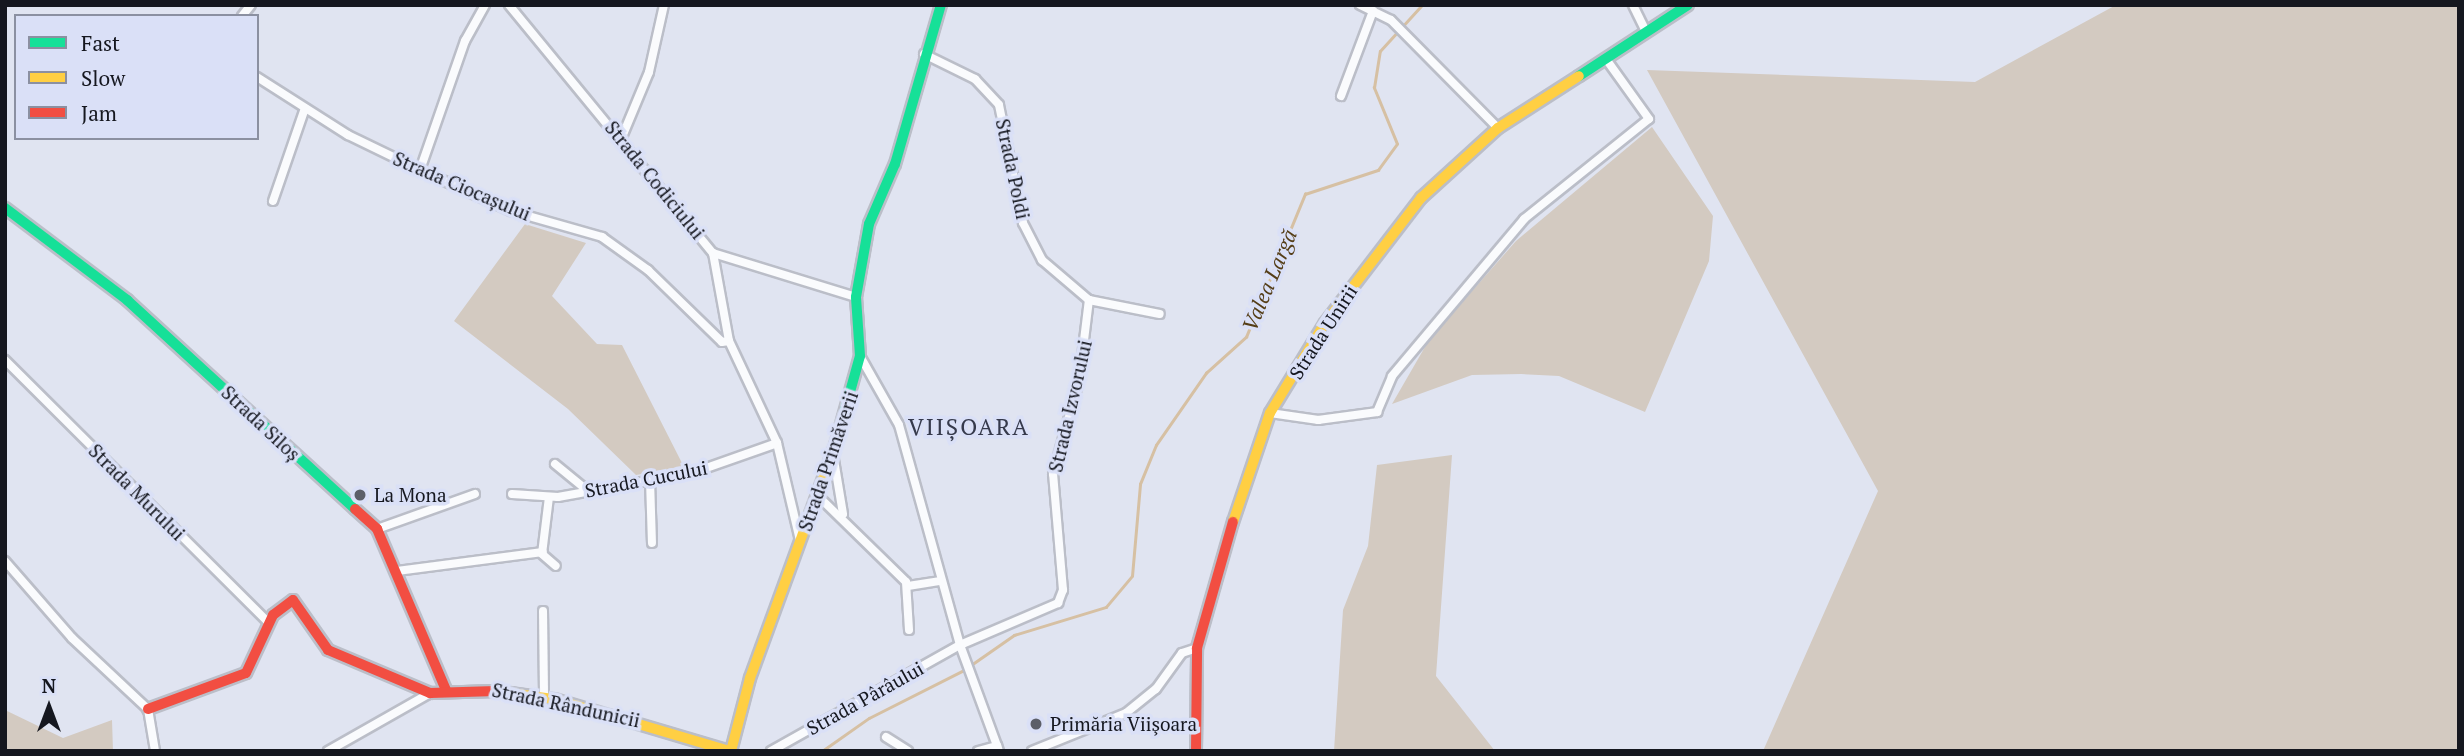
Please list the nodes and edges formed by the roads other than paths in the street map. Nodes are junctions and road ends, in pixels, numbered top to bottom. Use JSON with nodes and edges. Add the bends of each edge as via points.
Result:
{"nodes":[{"id":1,"x":485,"y":5,"type":"edge"},
{"id":2,"x":509,"y":5,"type":"edge"},
{"id":3,"x":664,"y":5,"type":"edge"},
{"id":4,"x":941,"y":5,"type":"edge"},
{"id":5,"x":1360,"y":5,"type":"edge"},
{"id":6,"x":1633,"y":5,"type":"edge"},
{"id":7,"x":1688,"y":5,"type":"edge"},
{"id":8,"x":1373,"y":11,"type":"junction"},
{"id":9,"x":1646,"y":32,"type":"junction"},
{"id":10,"x":925,"y":54,"type":"junction"},
{"id":11,"x":1606,"y":59,"type":"junction"},
{"id":12,"x":259,"y":78,"type":"edge"},
{"id":13,"x":1341,"y":96,"type":"dead end"},
{"id":14,"x":305,"y":108,"type":"junction"},
{"id":15,"x":1497,"y":128,"type":"junction"},
{"id":16,"x":622,"y":137,"type":"junction"},
{"id":17,"x":420,"y":170,"type":"junction"},
{"id":18,"x":273,"y":201,"type":"dead end"},
{"id":19,"x":5,"y":208,"type":"edge"},
{"id":20,"x":713,"y":253,"type":"junction"},
{"id":21,"x":856,"y":297,"type":"junction"},
{"id":22,"x":1089,"y":300,"type":"junction"},
{"id":23,"x":1160,"y":314,"type":"dead end"},
{"id":24,"x":729,"y":341,"type":"junction"},
{"id":25,"x":860,"y":356,"type":"junction"},
{"id":26,"x":5,"y":360,"type":"edge"},
{"id":27,"x":1270,"y":413,"type":"junction"},
{"id":28,"x":777,"y":443,"type":"junction"},
{"id":29,"x":833,"y":452,"type":"junction"},
{"id":30,"x":555,"y":464,"type":"dead end"},
{"id":31,"x":650,"y":480,"type":"junction"},
{"id":32,"x":588,"y":491,"type":"junction"},
{"id":33,"x":475,"y":494,"type":"dead end"},
{"id":34,"x":512,"y":494,"type":"dead end"},
{"id":35,"x":817,"y":495,"type":"junction"},
{"id":36,"x":550,"y":497,"type":"junction"},
{"id":37,"x":843,"y":516,"type":"junction"},
{"id":38,"x":377,"y":529,"type":"junction"},
{"id":39,"x":800,"y":540,"type":"junction"},
{"id":40,"x":652,"y":544,"type":"dead end"},
{"id":41,"x":543,"y":552,"type":"junction"},
{"id":42,"x":5,"y":561,"type":"edge"},
{"id":43,"x":556,"y":566,"type":"dead end"},
{"id":44,"x":397,"y":571,"type":"junction"},
{"id":45,"x":942,"y":581,"type":"junction"},
{"id":46,"x":908,"y":586,"type":"junction"},
{"id":47,"x":543,"y":611,"type":"dead end"},
{"id":48,"x":269,"y":623,"type":"junction"},
{"id":49,"x":909,"y":630,"type":"dead end"},
{"id":50,"x":960,"y":645,"type":"junction"},
{"id":51,"x":1197,"y":648,"type":"junction"},
{"id":52,"x":447,"y":692,"type":"junction"},
{"id":53,"x":430,"y":693,"type":"junction"},
{"id":54,"x":544,"y":697,"type":"junction"},
{"id":55,"x":148,"y":709,"type":"junction"},
{"id":56,"x":886,"y":737,"type":"dead end"},
{"id":57,"x":998,"y":748,"type":"edge"},
{"id":58,"x":155,"y":751,"type":"edge"},
{"id":59,"x":328,"y":751,"type":"edge"},
{"id":60,"x":730,"y":751,"type":"edge"},
{"id":61,"x":771,"y":751,"type":"edge"},
{"id":62,"x":908,"y":751,"type":"edge"},
{"id":63,"x":978,"y":751,"type":"edge"},
{"id":64,"x":1032,"y":751,"type":"edge"},
{"id":65,"x":1196,"y":751,"type":"edge"}],
"edges":[{"from":1,"to":17,"type":"street","via":[[465,41]]},
{"from":2,"to":16,"type":"street","name":"Strada Codiciului"},
{"from":3,"to":16,"type":"street","via":[[649,72]]},
{"from":4,"to":10,"type":"street","name":"Strada Primăverii"},
{"from":5,"to":8,"type":"street"},
{"from":6,"to":9,"type":"street"},
{"from":7,"to":9,"type":"street","name":"Strada Unirii"},
{"from":8,"to":13,"type":"street"},
{"from":8,"to":15,"type":"street","via":[[1391,20]]},
{"from":9,"to":11,"type":"street","name":"Strada Unirii"},
{"from":10,"to":21,"type":"street","name":"Strada Primăverii","via":[[895,164],[869,224]]},
{"from":10,"to":22,"type":"street","name":"Strada Poldi","via":[[992,92],[1006,123],[1023,223],[1042,260]]},
{"from":11,"to":15,"type":"street","name":"Strada Unirii"},
{"from":11,"to":27,"type":"street","via":[[1649,119],[1524,219],[1392,376],[1377,412],[1318,420]]},
{"from":12,"to":14,"type":"street","name":"Strada Ciocașului"},
{"from":14,"to":17,"type":"street","name":"Strada Ciocașului"},
{"from":14,"to":18,"type":"street"},
{"from":15,"to":27,"type":"street","name":"Strada Unirii","via":[[1421,198],[1384,244]]},
{"from":16,"to":20,"type":"street","name":"Strada Codiciului"},
{"from":17,"to":24,"type":"street","name":"Strada Ciocașului","via":[[511,211],[602,237],[648,270],[722,342]]},
{"from":19,"to":38,"type":"street","name":"Strada Siloș","via":[[127,300]]},
{"from":20,"to":21,"type":"street"},
{"from":20,"to":24,"type":"street","name":"Strada Codiciului"},
{"from":21,"to":25,"type":"street","name":"Strada Primăverii"},
{"from":22,"to":23,"type":"street"},
{"from":22,"to":50,"type":"street","name":"Strada Izvorului","via":[[1079,381],[1053,474],[1063,596]]},
{"from":24,"to":28,"type":"street","name":"Strada Codiciului"},
{"from":25,"to":29,"type":"street","name":"Strada Primăverii"},
{"from":25,"to":45,"type":"street","via":[[899,425]]},
{"from":26,"to":48,"type":"street","name":"Strada Murului"},
{"from":27,"to":51,"type":"street","name":"Strada Unirii"},
{"from":28,"to":31,"type":"street","name":"Strada Cucului","via":[[692,473]]},
{"from":28,"to":39,"type":"street","name":"Strada Codiciului"},
{"from":29,"to":35,"type":"street","name":"Strada Primăverii"},
{"from":29,"to":37,"type":"street"},
{"from":30,"to":32,"type":"street"},
{"from":31,"to":32,"type":"street","name":"Strada Cucului"},
{"from":31,"to":40,"type":"street"},
{"from":32,"to":36,"type":"street","name":"Strada Cucului"},
{"from":33,"to":38,"type":"street"},
{"from":34,"to":36,"type":"street","name":"Strada Cucului"},
{"from":35,"to":37,"type":"street"},
{"from":35,"to":39,"type":"street","name":"Strada Primăverii"},
{"from":36,"to":41,"type":"street"},
{"from":37,"to":46,"type":"street"},
{"from":38,"to":44,"type":"street","name":"Strada Siloș"},
{"from":39,"to":60,"type":"street","name":"Strada Primăverii","via":[[750,678]]},
{"from":41,"to":43,"type":"street"},
{"from":41,"to":44,"type":"street"},
{"from":42,"to":55,"type":"street","via":[[99,666]]},
{"from":44,"to":52,"type":"street","name":"Strada Siloș"},
{"from":45,"to":46,"type":"street"},
{"from":45,"to":50,"type":"street"},
{"from":46,"to":49,"type":"street"},
{"from":47,"to":54,"type":"street"},
{"from":48,"to":53,"type":"street","name":"Strada Rândunicii","via":[[293,600],[328,650]]},
{"from":48,"to":55,"type":"street","name":"Strada Rândunicii","via":[[246,673]]},
{"from":50,"to":57,"type":"street"},
{"from":50,"to":61,"type":"street","name":"Strada Pârâului"},
{"from":51,"to":64,"type":"street","via":[[1182,653],[1156,690],[1126,713]]},
{"from":51,"to":65,"type":"street","name":"Strada Unirii"},
{"from":52,"to":53,"type":"street","name":"Strada Rândunicii"},
{"from":52,"to":54,"type":"street","name":"Strada Rândunicii","via":[[469,688]]},
{"from":53,"to":59,"type":"street"},
{"from":54,"to":60,"type":"street","name":"Strada Rândunicii"},
{"from":55,"to":58,"type":"street"},
{"from":56,"to":62,"type":"street"},
{"from":57,"to":63,"type":"street"}]}
